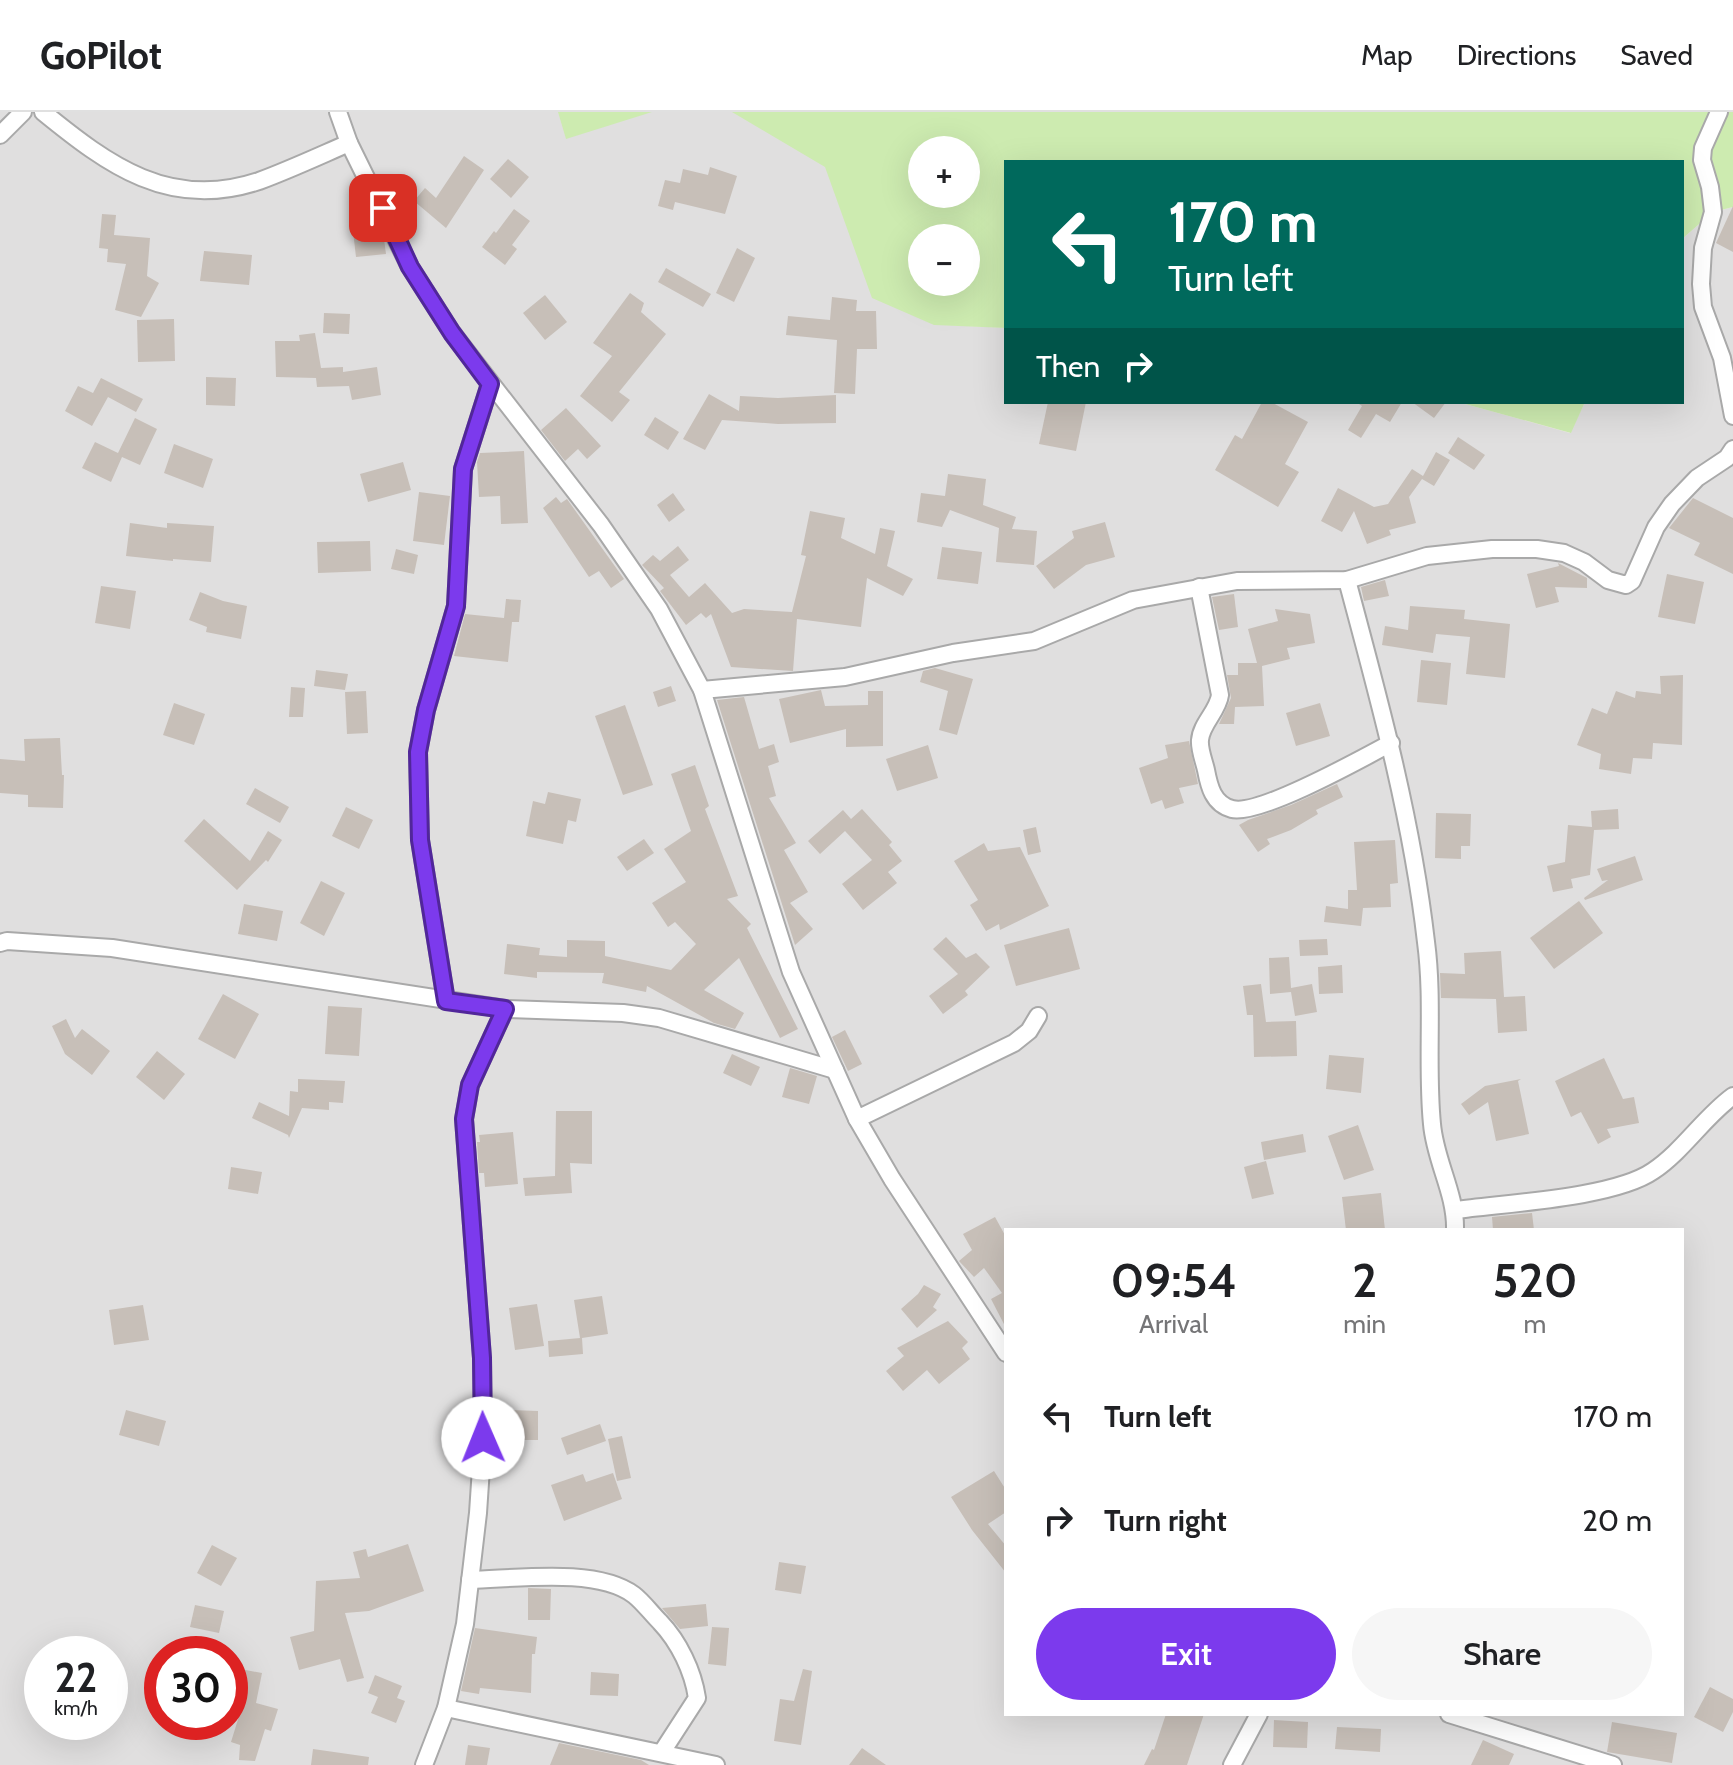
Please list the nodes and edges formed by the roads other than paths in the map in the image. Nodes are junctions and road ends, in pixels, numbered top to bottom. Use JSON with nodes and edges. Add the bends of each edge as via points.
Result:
{"nodes":[{"id":1,"x":23,"y":112,"type":"edge"},
{"id":2,"x":43,"y":112,"type":"edge"},
{"id":3,"x":338,"y":112,"type":"edge"},
{"id":4,"x":1719,"y":112,"type":"edge"},
{"id":5,"x":0,"y":135,"type":"edge"},
{"id":6,"x":349,"y":143,"type":"junction"},
{"id":7,"x":490,"y":384,"type":"junction"},
{"id":8,"x":1733,"y":416,"type":"edge"},
{"id":9,"x":1733,"y":449,"type":"edge"},
{"id":10,"x":1347,"y":580,"type":"junction"},
{"id":11,"x":1199,"y":587,"type":"junction"},
{"id":12,"x":702,"y":690,"type":"junction"},
{"id":13,"x":1391,"y":743,"type":"junction"},
{"id":14,"x":0,"y":943,"type":"edge"},
{"id":15,"x":446,"y":1001,"type":"junction"},
{"id":16,"x":505,"y":1009,"type":"junction"},
{"id":17,"x":1038,"y":1016,"type":"dead end"},
{"id":18,"x":835,"y":1070,"type":"junction"},
{"id":19,"x":1733,"y":1096,"type":"edge"},
{"id":20,"x":857,"y":1119,"type":"junction"},
{"id":21,"x":1456,"y":1210,"type":"junction"},
{"id":22,"x":1455,"y":1228,"type":"edge"},
{"id":23,"x":1004,"y":1350,"type":"edge"},
{"id":24,"x":470,"y":1580,"type":"junction"},
{"id":25,"x":446,"y":1708,"type":"junction"},
{"id":26,"x":1258,"y":1716,"type":"edge"},
{"id":27,"x":1455,"y":1716,"type":"edge"},
{"id":28,"x":662,"y":1752,"type":"junction"},
{"id":29,"x":424,"y":1765,"type":"edge"},
{"id":30,"x":716,"y":1765,"type":"edge"},
{"id":31,"x":1232,"y":1765,"type":"edge"},
{"id":32,"x":1613,"y":1765,"type":"edge"}],
"edges":[{"from":1,"to":5,"type":"street"},
{"from":2,"to":6,"type":"street","via":[[87,148],[134,175],[174,189],[211,191],[256,182]]},
{"from":3,"to":6,"type":"street"},
{"from":4,"to":8,"type":"street","via":[[1703,148],[1713,212],[1701,284]]},
{"from":6,"to":7,"type":"street","via":[[410,267]]},
{"from":7,"to":12,"type":"street","via":[[651,597]]},
{"from":7,"to":15,"type":"street","via":[[463,469],[456,606],[418,752],[420,840]]},
{"from":9,"to":10,"type":"street","via":[[1672,504],[1626,585],[1564,553],[1537,549],[1427,556]]},
{"from":10,"to":11,"type":"street","via":[[1237,581]]},
{"from":10,"to":13,"type":"street"},
{"from":11,"to":12,"type":"street","via":[[1133,600],[1008,647],[953,653],[845,677]]},
{"from":11,"to":13,"type":"street","via":[[1220,695],[1200,741],[1209,789],[1219,802],[1247,809],[1307,786]]},
{"from":12,"to":18,"type":"street","via":[[791,972]]},
{"from":13,"to":21,"type":"street","via":[[1427,944],[1432,1127]]},
{"from":14,"to":15,"type":"street","via":[[112,948]]},
{"from":15,"to":16,"type":"street"},
{"from":16,"to":18,"type":"street","via":[[659,1018]]},
{"from":16,"to":24,"type":"street","via":[[470,1085],[464,1119],[483,1422]]},
{"from":17,"to":20,"type":"street","via":[[1014,1043]]},
{"from":18,"to":20,"type":"street"},
{"from":19,"to":21,"type":"street","via":[[1655,1170],[1634,1183]]},
{"from":20,"to":23,"type":"street"},
{"from":21,"to":22,"type":"street"},
{"from":24,"to":25,"type":"street"},
{"from":24,"to":28,"type":"street","via":[[582,1577],[610,1582],[634,1595],[669,1632],[695,1680],[697,1698]]},
{"from":25,"to":28,"type":"street"},
{"from":25,"to":29,"type":"street"},
{"from":26,"to":31,"type":"street"},
{"from":27,"to":32,"type":"street"},
{"from":28,"to":30,"type":"street"}]}
